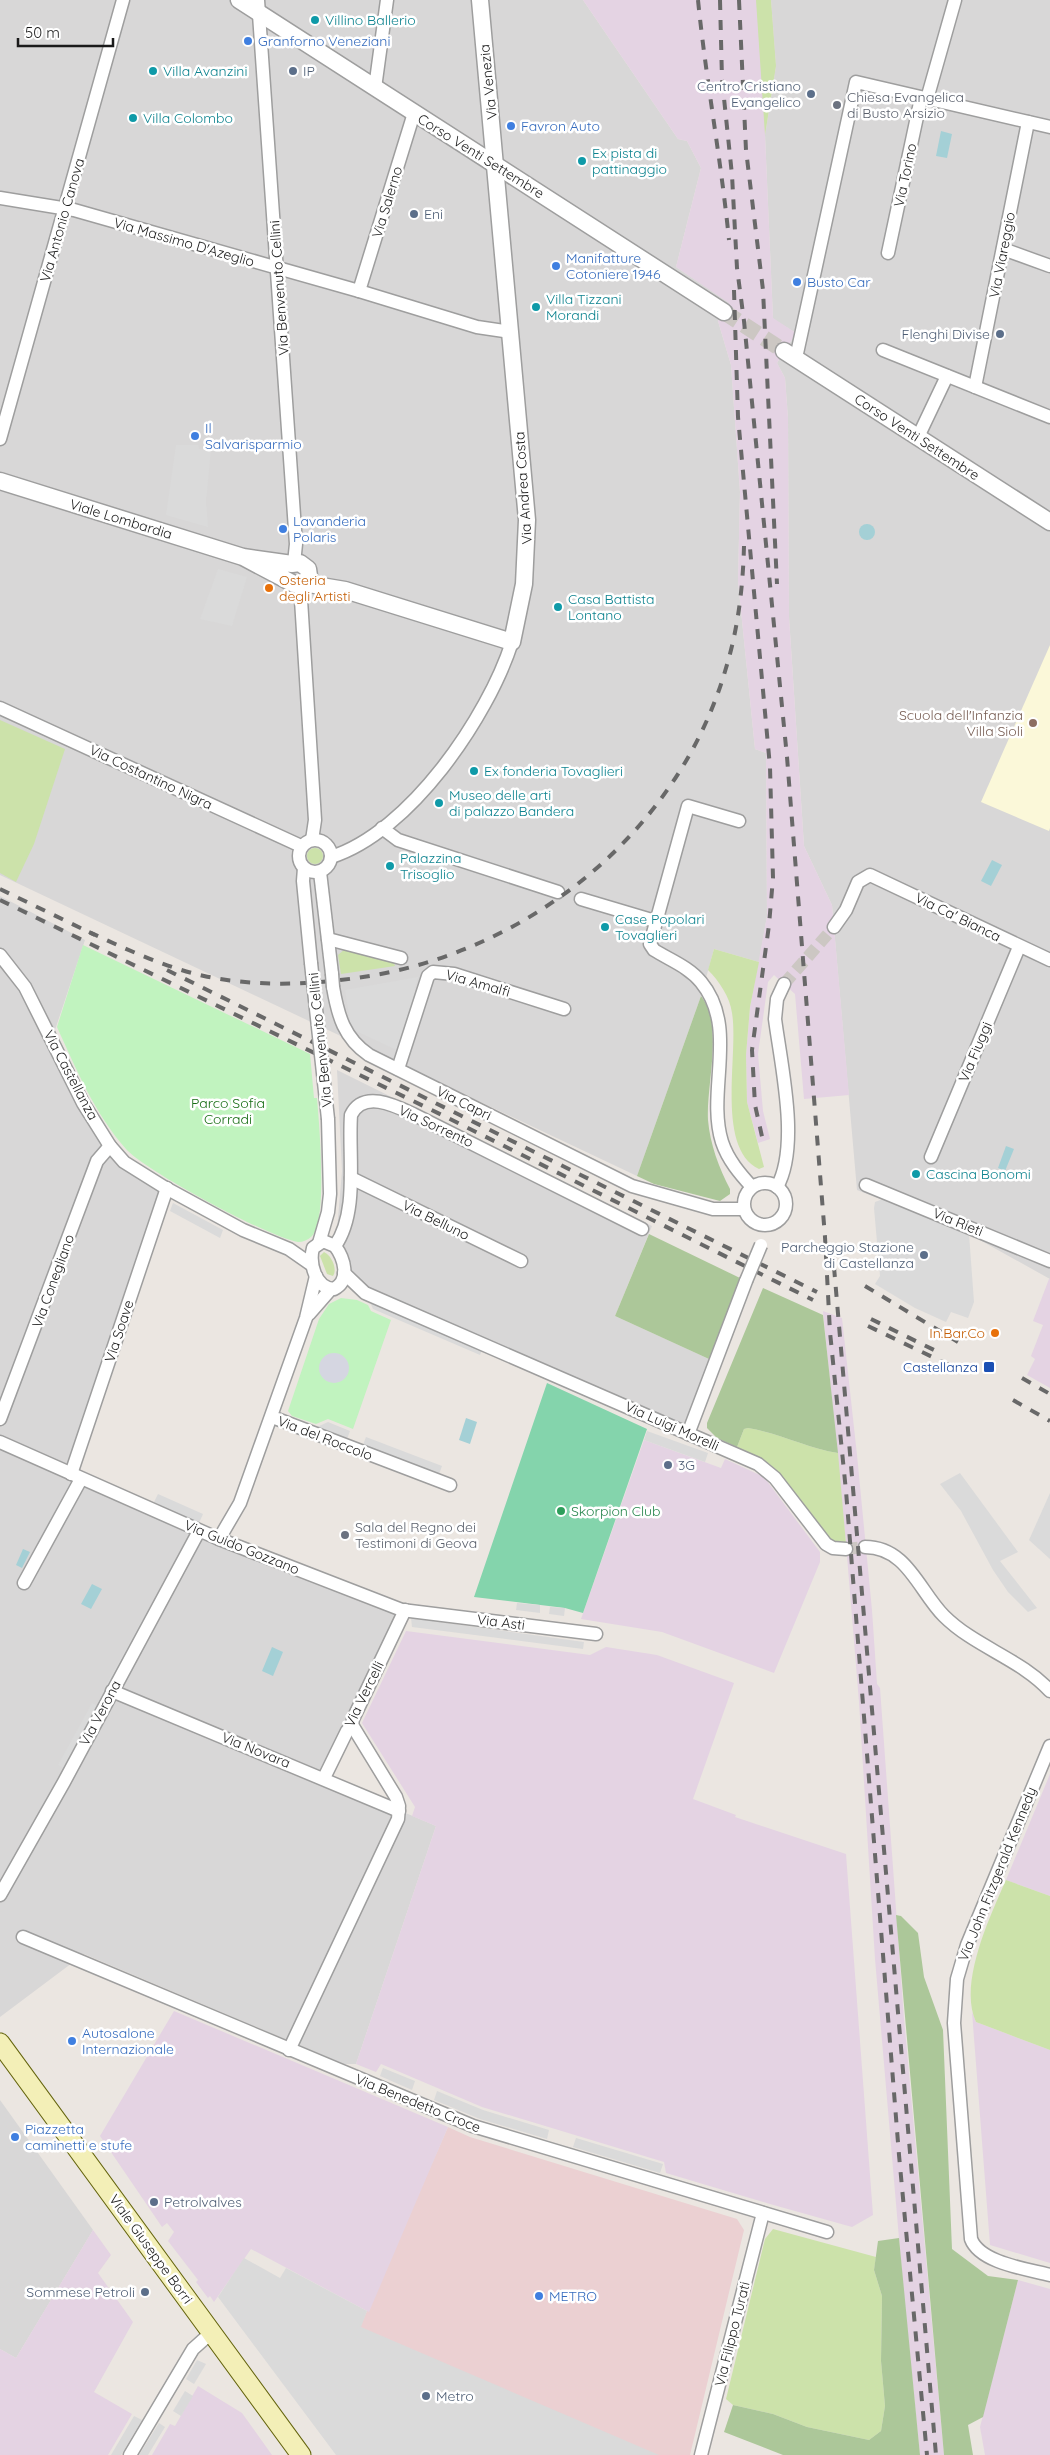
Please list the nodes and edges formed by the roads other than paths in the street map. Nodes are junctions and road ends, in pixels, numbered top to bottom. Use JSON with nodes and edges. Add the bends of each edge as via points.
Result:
{"nodes":[{"id":1,"x":123,"y":0,"type":"edge"},
{"id":2,"x":239,"y":0,"type":"edge"},
{"id":3,"x":387,"y":0,"type":"edge"},
{"id":4,"x":480,"y":0,"type":"edge"},
{"id":5,"x":955,"y":0,"type":"edge"},
{"id":6,"x":258,"y":7,"type":"edge"},
{"id":7,"x":375,"y":88,"type":"junction"},
{"id":8,"x":924,"y":98,"type":"junction"},
{"id":9,"x":414,"y":114,"type":"junction"},
{"id":10,"x":1028,"y":122,"type":"junction"},
{"id":11,"x":1050,"y":127,"type":"edge"},
{"id":12,"x":496,"y":164,"type":"junction"},
{"id":13,"x":0,"y":198,"type":"edge"},
{"id":14,"x":65,"y":208,"type":"junction"},
{"id":15,"x":1003,"y":249,"type":"junction"},
{"id":16,"x":888,"y":253,"type":"dead end"},
{"id":17,"x":1050,"y":266,"type":"edge"},
{"id":18,"x":278,"y":269,"type":"junction"},
{"id":19,"x":359,"y":291,"type":"junction"},
{"id":20,"x":724,"y":312,"type":"tunnel mouth"},
{"id":21,"x":511,"y":332,"type":"junction"},
{"id":22,"x":883,"y":350,"type":"dead end"},
{"id":23,"x":790,"y":354,"type":"joint"},
{"id":24,"x":947,"y":376,"type":"junction"},
{"id":25,"x":976,"y":387,"type":"junction"},
{"id":26,"x":1050,"y":417,"type":"edge"},
{"id":27,"x":918,"y":437,"type":"junction"},
{"id":28,"x":0,"y":439,"type":"edge"},
{"id":29,"x":0,"y":481,"type":"edge"},
{"id":30,"x":1050,"y":522,"type":"edge"},
{"id":31,"x":298,"y":574,"type":"junction"},
{"id":32,"x":512,"y":642,"type":"junction"},
{"id":33,"x":0,"y":708,"type":"edge"},
{"id":34,"x":739,"y":822,"type":"dead end"},
{"id":35,"x":382,"y":828,"type":"junction"},
{"id":36,"x":312,"y":840,"type":"junction"},
{"id":37,"x":301,"y":846,"type":"junction"},
{"id":38,"x":331,"y":857,"type":"junction"},
{"id":39,"x":304,"y":868,"type":"junction"},
{"id":40,"x":320,"y":872,"type":"junction"},
{"id":41,"x":558,"y":892,"type":"dead end"},
{"id":42,"x":581,"y":899,"type":"dead end"},
{"id":43,"x":655,"y":922,"type":"junction"},
{"id":44,"x":834,"y":927,"type":"tunnel mouth"},
{"id":45,"x":328,"y":938,"type":"junction"},
{"id":46,"x":1019,"y":947,"type":"junction"},
{"id":47,"x":0,"y":955,"type":"edge"},
{"id":48,"x":401,"y":958,"type":"dead end"},
{"id":49,"x":1050,"y":960,"type":"edge"},
{"id":50,"x":784,"y":984,"type":"tunnel mouth"},
{"id":51,"x":564,"y":1009,"type":"dead end"},
{"id":52,"x":398,"y":1069,"type":"junction"},
{"id":53,"x":110,"y":1146,"type":"junction"},
{"id":54,"x":931,"y":1157,"type":"dead end"},
{"id":55,"x":350,"y":1178,"type":"junction"},
{"id":56,"x":866,"y":1185,"type":"dead end"},
{"id":57,"x":752,"y":1187,"type":"junction"},
{"id":58,"x":777,"y":1187,"type":"junction"},
{"id":59,"x":166,"y":1188,"type":"junction"},
{"id":60,"x":744,"y":1209,"type":"junction"},
{"id":61,"x":328,"y":1212,"type":"junction"},
{"id":62,"x":767,"y":1225,"type":"junction"},
{"id":63,"x":642,"y":1229,"type":"dead end"},
{"id":64,"x":333,"y":1244,"type":"junction"},
{"id":65,"x":316,"y":1245,"type":"junction"},
{"id":66,"x":289,"y":1249,"type":"junction"},
{"id":67,"x":1050,"y":1260,"type":"edge"},
{"id":68,"x":521,"y":1261,"type":"dead end"},
{"id":69,"x":314,"y":1271,"type":"junction"},
{"id":70,"x":344,"y":1273,"type":"junction"},
{"id":71,"x":334,"y":1289,"type":"junction"},
{"id":72,"x":365,"y":1293,"type":"junction"},
{"id":73,"x":306,"y":1318,"type":"junction"},
{"id":74,"x":272,"y":1417,"type":"junction"},
{"id":75,"x":0,"y":1419,"type":"edge"},
{"id":76,"x":688,"y":1434,"type":"junction"},
{"id":77,"x":0,"y":1442,"type":"edge"},
{"id":78,"x":76,"y":1476,"type":"junction"},
{"id":79,"x":450,"y":1485,"type":"dead end"},
{"id":80,"x":199,"y":1531,"type":"junction"},
{"id":81,"x":219,"y":1539,"type":"junction"},
{"id":82,"x":865,"y":1547,"type":"tunnel mouth"},
{"id":83,"x":846,"y":1548,"type":"tunnel mouth"},
{"id":84,"x":24,"y":1583,"type":"dead end"},
{"id":85,"x":405,"y":1610,"type":"junction"},
{"id":86,"x":596,"y":1634,"type":"dead end"},
{"id":87,"x":1044,"y":1680,"type":"edge"},
{"id":88,"x":1050,"y":1690,"type":"edge"},
{"id":89,"x":112,"y":1691,"type":"junction"},
{"id":90,"x":352,"y":1725,"type":"junction"},
{"id":91,"x":1050,"y":1746,"type":"edge"},
{"id":92,"x":324,"y":1778,"type":"junction"},
{"id":93,"x":399,"y":1811,"type":"junction"},
{"id":94,"x":0,"y":1895,"type":"edge"},
{"id":95,"x":23,"y":1937,"type":"dead end"},
{"id":96,"x":0,"y":2042,"type":"edge"},
{"id":97,"x":289,"y":2050,"type":"junction"},
{"id":98,"x":763,"y":2213,"type":"junction"},
{"id":99,"x":826,"y":2232,"type":"dead end"},
{"id":100,"x":1050,"y":2276,"type":"edge"},
{"id":101,"x":212,"y":2332,"type":"junction"},
{"id":102,"x":130,"y":2455,"type":"edge"},
{"id":103,"x":301,"y":2455,"type":"edge"},
{"id":104,"x":701,"y":2455,"type":"edge"}],
"edges":[{"from":1,"to":14,"type":"street","name":"Via Antonio Canova"},
{"from":2,"to":6,"type":"street","name":"Corso Venti Settembre"},
{"from":3,"to":7,"type":"street"},
{"from":4,"to":12,"type":"street","name":"Via Venezia"},
{"from":5,"to":8,"type":"street","name":"Via Torino"},
{"from":6,"to":7,"type":"street","name":"Corso Venti Settembre"},
{"from":6,"to":18,"type":"street","name":"Via Benvenuto Cellini"},
{"from":7,"to":9,"type":"street","name":"Corso Venti Settembre"},
{"from":8,"to":10,"type":"street"},
{"from":8,"to":16,"type":"street","name":"Via Torino"},
{"from":8,"to":23,"type":"street","via":[[856,82]]},
{"from":9,"to":12,"type":"street","name":"Corso Venti Settembre"},
{"from":9,"to":19,"type":"street","name":"Via Salerno"},
{"from":10,"to":11,"type":"street"},
{"from":10,"to":15,"type":"street","name":"Via Viareggio"},
{"from":12,"to":20,"type":"street","name":"Corso Venti Settembre"},
{"from":12,"to":21,"type":"street","name":"Via Andrea Costa"},
{"from":13,"to":14,"type":"street","name":"Via Massimo D'Azeglio"},
{"from":14,"to":18,"type":"street","name":"Via Massimo D'Azeglio"},
{"from":14,"to":28,"type":"street","name":"Via Antonio Canova"},
{"from":15,"to":17,"type":"street"},
{"from":15,"to":25,"type":"street","name":"Via Viareggio"},
{"from":18,"to":19,"type":"street","name":"Via Massimo D'Azeglio"},
{"from":18,"to":31,"type":"street","name":"Via Benvenuto Cellini"},
{"from":19,"to":21,"type":"street","name":"Via Massimo D'Azeglio","via":[[484,329]]},
{"from":21,"to":32,"type":"street","name":"Via Andrea Costa","via":[[528,534],[521,605]]},
{"from":22,"to":24,"type":"street"},
{"from":23,"to":27,"type":"street","name":"Corso Venti Settembre"},
{"from":24,"to":25,"type":"street"},
{"from":24,"to":27,"type":"street"},
{"from":25,"to":26,"type":"street"},
{"from":27,"to":30,"type":"street","name":"Corso Venti Settembre"},
{"from":29,"to":31,"type":"street","name":"Viale Lombardia"},
{"from":31,"to":32,"type":"street","name":"Viale Lombardia"},
{"from":31,"to":36,"type":"street","name":"Via Benvenuto Cellini","via":[[315,820]]},
{"from":32,"to":35,"type":"street","name":"Via Andrea Costa","via":[[493,689],[467,737],[422,791]]},
{"from":33,"to":37,"type":"street","name":"Via Costantino Nigra"},
{"from":34,"to":43,"type":"street","via":[[688,806]]},
{"from":35,"to":38,"type":"street","name":"Via Andrea Costa","via":[[350,850]]},
{"from":35,"to":41,"type":"street","via":[[398,840]]},
{"from":36,"to":37,"type":"street"},
{"from":36,"to":38,"type":"street","via":[[326,844]]},
{"from":37,"to":39,"type":"street","via":[[298,856]]},
{"from":38,"to":40,"type":"street","via":[[329,864]]},
{"from":39,"to":40,"type":"street"},
{"from":39,"to":61,"type":"street","name":"Via Benvenuto Cellini","bridge":true,"via":[[303,891],[328,1119]]},
{"from":40,"to":45,"type":"street","name":"Via Capri"},
{"from":42,"to":43,"type":"street"},
{"from":43,"to":57,"type":"street","via":[[651,947],[697,977],[714,1004],[719,1027],[720,1135],[731,1160]]},
{"from":44,"to":46,"type":"street","name":"Via Ca' Bianca","via":[[846,910],[856,884],[865,876],[873,876]]},
{"from":45,"to":48,"type":"street"},
{"from":45,"to":52,"type":"street","name":"Via Capri","bridge":true,"via":[[339,1017],[349,1038],[369,1055]]},
{"from":46,"to":49,"type":"street","name":"Via Ca' Bianca"},
{"from":46,"to":54,"type":"street","name":"Via Fiuggi"},
{"from":47,"to":53,"type":"street","name":"Via Castellanza","via":[[25,987],[75,1089]]},
{"from":50,"to":58,"type":"street","via":[[777,1000],[775,1019],[789,1139],[786,1170]]},
{"from":51,"to":52,"type":"street","name":"Via Amalfi","via":[[454,974],[433,972],[428,976]]},
{"from":52,"to":60,"type":"street","name":"Via Capri","via":[[632,1186],[713,1209]]},
{"from":53,"to":59,"type":"street","name":"Via Castellanza","via":[[127,1165]]},
{"from":53,"to":75,"type":"street","name":"Via Conegliano","via":[[97,1161]]},
{"from":55,"to":63,"type":"street","name":"Via Sorrento","via":[[351,1115],[360,1105],[374,1101],[413,1114]]},
{"from":55,"to":64,"type":"street","name":"Via Sorrento","via":[[345,1229]]},
{"from":55,"to":68,"type":"street","name":"Via Belluno"},
{"from":56,"to":67,"type":"street","name":"Via Rieti"},
{"from":57,"to":58,"type":"street","via":[[765,1183]]},
{"from":57,"to":60,"type":"street","via":[[744,1197]]},
{"from":58,"to":62,"type":"street","via":[[785,1199],[784,1213],[780,1219]]},
{"from":59,"to":66,"type":"street","name":"Via Castellanza","via":[[243,1230]]},
{"from":59,"to":78,"type":"street","name":"Via Soave"},
{"from":60,"to":62,"type":"street","via":[[750,1219]]},
{"from":61,"to":64,"type":"street","name":"Via Benvenuto Cellini"},
{"from":61,"to":65,"type":"street","name":"Via Benvenuto Cellini"},
{"from":62,"to":76,"type":"street","bridge":true},
{"from":64,"to":65,"type":"street","name":"Via Castellanza"},
{"from":64,"to":70,"type":"street","name":"Via Benvenuto Cellini","via":[[342,1258]]},
{"from":65,"to":66,"type":"street","name":"Via Castellanza"},
{"from":65,"to":69,"type":"street","name":"Via Benvenuto Cellini"},
{"from":66,"to":69,"type":"street","name":"Via Castellanza"},
{"from":69,"to":71,"type":"street","name":"Via Castellanza"},
{"from":69,"to":73,"type":"street","name":"Via del Roccolo"},
{"from":70,"to":71,"type":"street","name":"Via del Roccolo"},
{"from":70,"to":72,"type":"street"},
{"from":71,"to":72,"type":"street"},
{"from":71,"to":73,"type":"street","name":"Via del Roccolo"},
{"from":72,"to":76,"type":"street","name":"Via Luigi Morelli"},
{"from":73,"to":74,"type":"street","name":"Via del Roccolo"},
{"from":74,"to":79,"type":"street","name":"Via del Roccolo"},
{"from":74,"to":81,"type":"street","via":[[240,1503]]},
{"from":76,"to":83,"type":"street","name":"Via Luigi Morelli","via":[[768,1470],[826,1544],[833,1548]]},
{"from":77,"to":78,"type":"street","name":"Via Guido Gozzano"},
{"from":78,"to":80,"type":"street","name":"Via Guido Gozzano"},
{"from":78,"to":84,"type":"street"},
{"from":80,"to":81,"type":"street","name":"Via Guido Gozzano"},
{"from":80,"to":89,"type":"street","name":"Via Verona"},
{"from":81,"to":85,"type":"street","name":"Via Guido Gozzano"},
{"from":82,"to":87,"type":"street","via":[[884,1549],[894,1555],[951,1622],[968,1636]]},
{"from":85,"to":86,"type":"street","name":"Via Asti"},
{"from":85,"to":90,"type":"street","name":"Via Vercelli","via":[[352,1719]]},
{"from":87,"to":88,"type":"street"},
{"from":89,"to":92,"type":"street","name":"Via Novara"},
{"from":89,"to":94,"type":"street","name":"Via Verona"},
{"from":90,"to":92,"type":"street","name":"Via Vercelli"},
{"from":90,"to":93,"type":"street","via":[[394,1794]]},
{"from":91,"to":100,"type":"street","name":"Via John Fitzgerald Kennedy","via":[[972,1931],[959,1970],[954,2002],[968,2229],[972,2243],[988,2257]]},
{"from":92,"to":93,"type":"street","name":"Via Novara"},
{"from":93,"to":97,"type":"street","via":[[395,1826]]},
{"from":95,"to":97,"type":"street","name":"Via Benedetto Croce"},
{"from":96,"to":101,"type":"main road","name":"Viale Giuseppe Borri"},
{"from":97,"to":98,"type":"street","name":"Via Benedetto Croce","via":[[482,2129]]},
{"from":98,"to":99,"type":"street","name":"Via Benedetto Croce"},
{"from":98,"to":104,"type":"street","name":"Via Filippo Turati"},
{"from":101,"to":102,"type":"street","via":[[193,2349]]},
{"from":101,"to":103,"type":"main road","name":"Viale Giuseppe Borri"}]}
